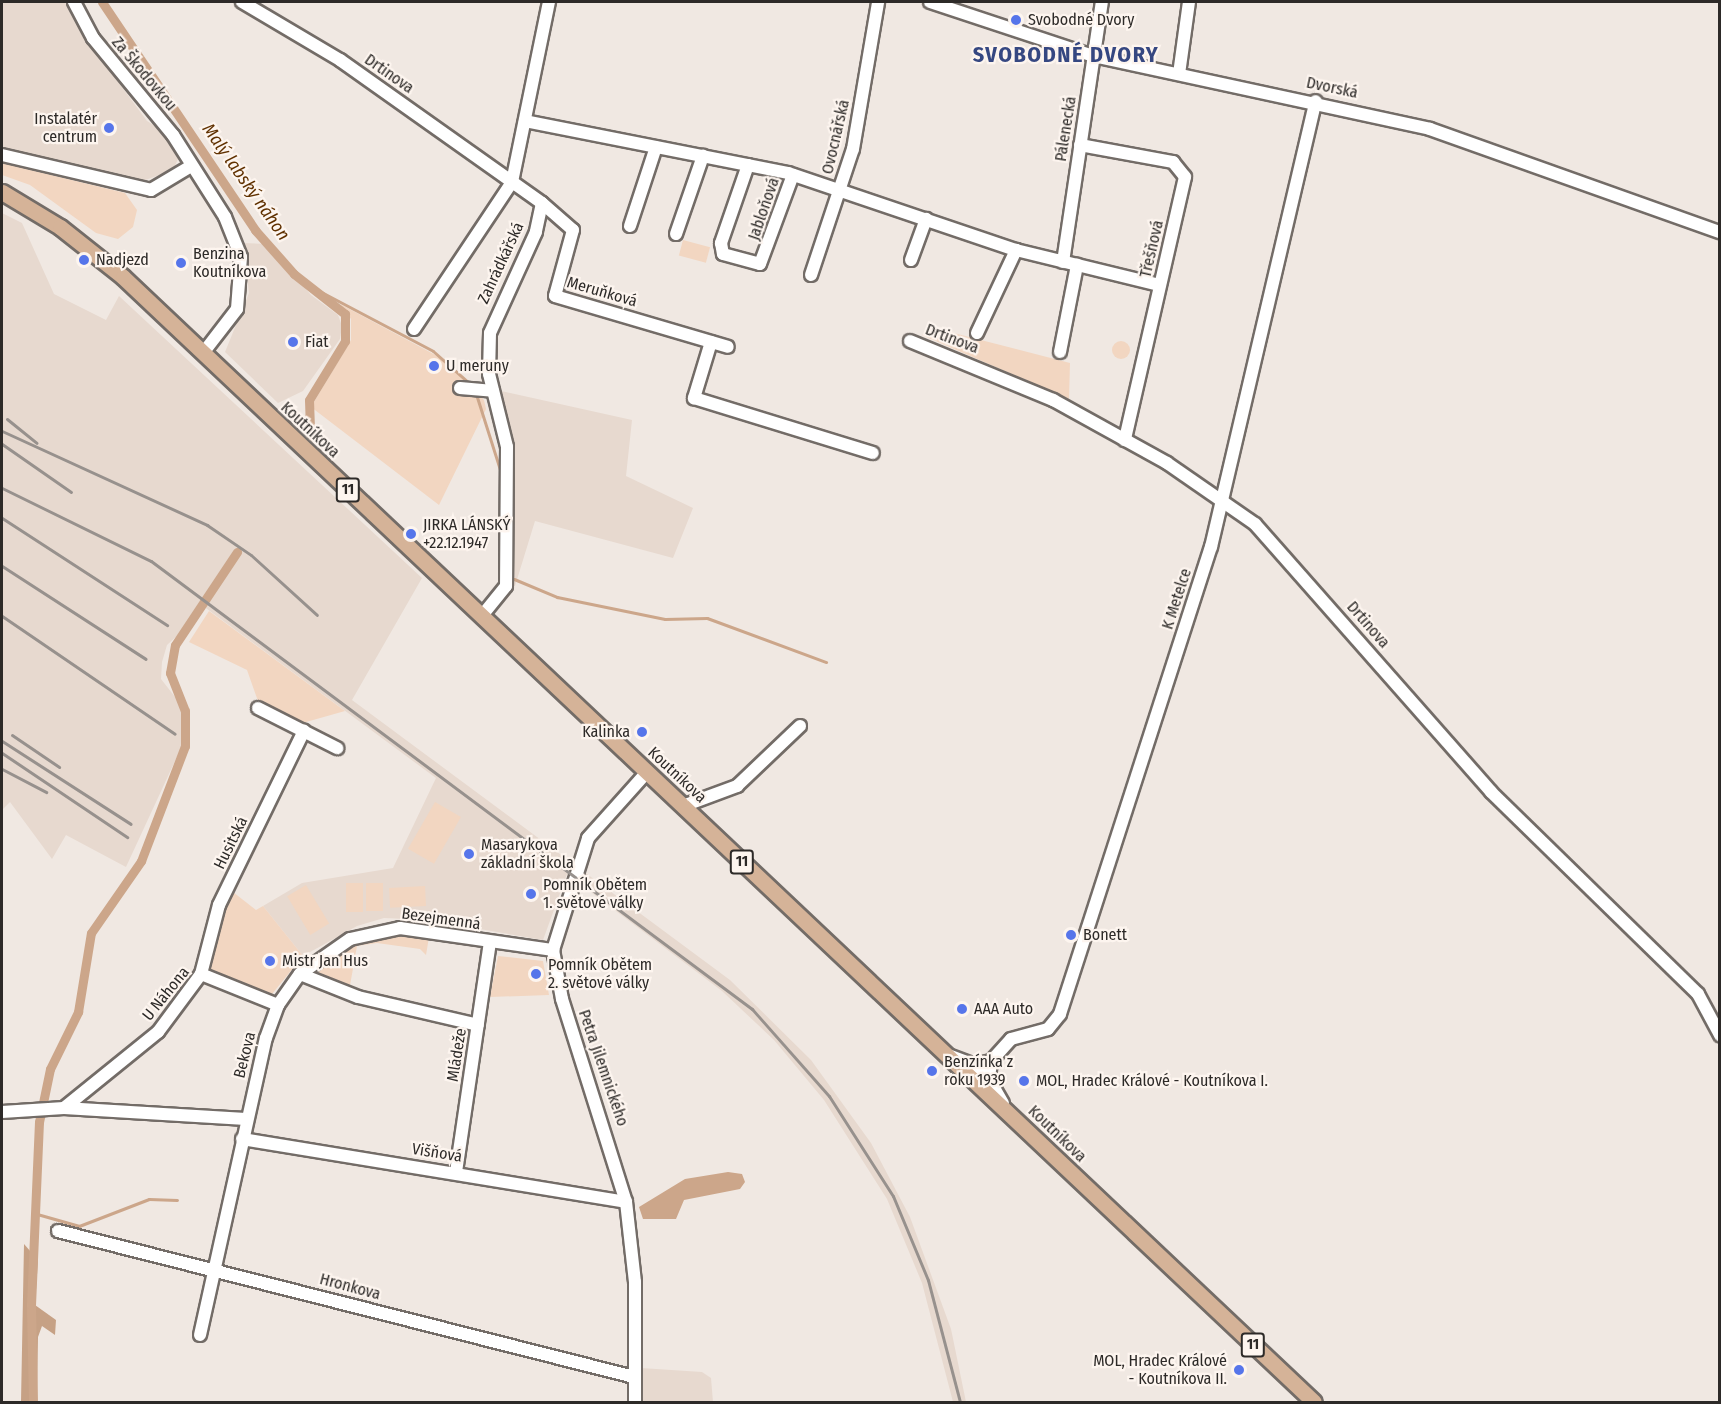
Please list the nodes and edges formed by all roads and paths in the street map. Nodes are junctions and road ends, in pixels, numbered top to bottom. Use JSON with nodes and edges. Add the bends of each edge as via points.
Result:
{"nodes":[{"id":1,"x":74,"y":2,"type":"edge"},
{"id":2,"x":242,"y":2,"type":"edge"},
{"id":3,"x":549,"y":2,"type":"edge"},
{"id":4,"x":878,"y":2,"type":"edge"},
{"id":5,"x":930,"y":2,"type":"edge"},
{"id":6,"x":1102,"y":2,"type":"edge"},
{"id":7,"x":1189,"y":2,"type":"edge"},
{"id":8,"x":1094,"y":56,"type":"junction"},
{"id":9,"x":1179,"y":74,"type":"junction"},
{"id":10,"x":1316,"y":101,"type":"junction"},
{"id":11,"x":525,"y":121,"type":"junction"},
{"id":12,"x":1080,"y":145,"type":"junction"},
{"id":13,"x":656,"y":147,"type":"junction"},
{"id":14,"x":2,"y":155,"type":"edge"},
{"id":15,"x":703,"y":156,"type":"junction"},
{"id":16,"x":748,"y":165,"type":"junction"},
{"id":17,"x":191,"y":166,"type":"junction"},
{"id":18,"x":793,"y":175,"type":"junction"},
{"id":19,"x":512,"y":182,"type":"junction"},
{"id":20,"x":841,"y":190,"type":"junction"},
{"id":21,"x":2,"y":192,"type":"edge"},
{"id":22,"x":542,"y":203,"type":"junction"},
{"id":23,"x":926,"y":219,"type":"junction"},
{"id":24,"x":630,"y":226,"type":"dead end"},
{"id":25,"x":1719,"y":232,"type":"edge"},
{"id":26,"x":676,"y":234,"type":"dead end"},
{"id":27,"x":1016,"y":250,"type":"junction"},
{"id":28,"x":911,"y":260,"type":"dead end"},
{"id":29,"x":1063,"y":262,"type":"junction"},
{"id":30,"x":1077,"y":265,"type":"junction"},
{"id":31,"x":811,"y":275,"type":"dead end"},
{"id":32,"x":1160,"y":285,"type":"junction"},
{"id":33,"x":414,"y":329,"type":"dead end"},
{"id":34,"x":977,"y":333,"type":"dead end"},
{"id":35,"x":910,"y":340,"type":"dead end"},
{"id":36,"x":711,"y":342,"type":"junction"},
{"id":37,"x":728,"y":347,"type":"dead end"},
{"id":38,"x":1060,"y":352,"type":"dead end"},
{"id":39,"x":203,"y":353,"type":"junction"},
{"id":40,"x":460,"y":388,"type":"dead end"},
{"id":41,"x":493,"y":391,"type":"junction"},
{"id":42,"x":1125,"y":440,"type":"junction"},
{"id":43,"x":873,"y":453,"type":"dead end"},
{"id":44,"x":1223,"y":499,"type":"junction"},
{"id":45,"x":482,"y":616,"type":"junction"},
{"id":46,"x":258,"y":708,"type":"dead end"},
{"id":47,"x":800,"y":726,"type":"dead end"},
{"id":48,"x":304,"y":731,"type":"junction"},
{"id":49,"x":337,"y":747,"type":"dead end"},
{"id":50,"x":647,"y":772,"type":"junction"},
{"id":51,"x":683,"y":806,"type":"junction"},
{"id":52,"x":490,"y":943,"type":"junction"},
{"id":53,"x":553,"y":950,"type":"junction"},
{"id":54,"x":201,"y":974,"type":"junction"},
{"id":55,"x":300,"y":974,"type":"junction"},
{"id":56,"x":278,"y":1005,"type":"junction"},
{"id":57,"x":478,"y":1025,"type":"junction"},
{"id":58,"x":1719,"y":1035,"type":"edge"},
{"id":59,"x":945,"y":1053,"type":"junction"},
{"id":60,"x":992,"y":1061,"type":"junction"},
{"id":61,"x":974,"y":1080,"type":"junction"},
{"id":62,"x":64,"y":1108,"type":"junction"},
{"id":63,"x":2,"y":1112,"type":"edge"},
{"id":64,"x":1010,"y":1114,"type":"junction"},
{"id":65,"x":246,"y":1119,"type":"junction"},
{"id":66,"x":242,"y":1139,"type":"junction"},
{"id":67,"x":456,"y":1172,"type":"junction"},
{"id":68,"x":626,"y":1202,"type":"junction"},
{"id":69,"x":58,"y":1231,"type":"dead end"},
{"id":70,"x":215,"y":1269,"type":"junction"},
{"id":71,"x":200,"y":1335,"type":"dead end"},
{"id":72,"x":634,"y":1377,"type":"junction"},
{"id":73,"x":635,"y":1402,"type":"edge"},
{"id":74,"x":1314,"y":1402,"type":"edge"}],
"edges":[{"from":1,"to":17,"type":"street","name":"Za Škodovkou","via":[[93,38],[162,120]]},
{"from":2,"to":19,"type":"street","name":"Drtinova","via":[[340,60]]},
{"from":3,"to":11,"type":"street","name":"Zahrádkářská"},
{"from":4,"to":20,"type":"street","name":"Ovocnářská","via":[[853,149]]},
{"from":5,"to":8,"type":"street","name":"Dvorská"},
{"from":6,"to":8,"type":"street","name":"Pálenecká"},
{"from":7,"to":9,"type":"street"},
{"from":8,"to":9,"type":"street","name":"Dvorská"},
{"from":8,"to":12,"type":"street","name":"Pálenecká"},
{"from":9,"to":10,"type":"street","name":"Dvorská"},
{"from":10,"to":25,"type":"street","name":"Dvorská","via":[[1443,132]]},
{"from":10,"to":44,"type":"street","name":"K Metelce"},
{"from":11,"to":13,"type":"street","name":"Jabloňová"},
{"from":11,"to":19,"type":"street","name":"Zahrádkářská"},
{"from":12,"to":29,"type":"street","name":"Pálenecká"},
{"from":12,"to":32,"type":"street","name":"Třešňová","via":[[1173,162],[1184,172]]},
{"from":13,"to":15,"type":"street","name":"Jabloňová"},
{"from":13,"to":24,"type":"street"},
{"from":14,"to":17,"type":"street","via":[[151,190]]},
{"from":15,"to":16,"type":"street","name":"Jabloňová"},
{"from":15,"to":26,"type":"street"},
{"from":16,"to":18,"type":"street","name":"Jabloňová"},
{"from":16,"to":18,"type":"street","name":"Jabloňová","via":[[721,243],[723,254],[760,264]]},
{"from":17,"to":39,"type":"street","name":"Za Škodovkou","via":[[225,217],[243,282],[234,315]]},
{"from":18,"to":20,"type":"street","name":"Jabloňová"},
{"from":19,"to":22,"type":"street"},
{"from":19,"to":33,"type":"street","name":"Zahrádkářská"},
{"from":20,"to":23,"type":"street","name":"Jabloňová"},
{"from":20,"to":31,"type":"street","name":"Ovocnářská"},
{"from":21,"to":39,"type":"main road","name":"Koutníkova","number":"11","via":[[81,242]]},
{"from":22,"to":36,"type":"street","name":"Meruňková","via":[[573,230],[554,301]]},
{"from":22,"to":41,"type":"street","name":"Zahrádkářská","via":[[536,232],[491,324]]},
{"from":23,"to":27,"type":"street","name":"Jabloňová"},
{"from":23,"to":28,"type":"street"},
{"from":27,"to":29,"type":"street","name":"Jabloňová"},
{"from":27,"to":34,"type":"street"},
{"from":29,"to":30,"type":"street","name":"Jabloňová"},
{"from":30,"to":32,"type":"street","name":"Jabloňová"},
{"from":30,"to":38,"type":"street"},
{"from":32,"to":42,"type":"street","name":"Třešňová"},
{"from":35,"to":42,"type":"street","name":"Drtinova","via":[[1053,400]]},
{"from":36,"to":37,"type":"street","name":"Meruňková"},
{"from":36,"to":43,"type":"street","via":[[694,398]]},
{"from":39,"to":45,"type":"main road","name":"Koutníkova","number":"11"},
{"from":40,"to":41,"type":"street"},
{"from":41,"to":45,"type":"street","name":"Zahrádkářská","via":[[507,447],[506,586]]},
{"from":42,"to":44,"type":"street","name":"Drtinova"},
{"from":44,"to":58,"type":"street","name":"Drtinova","via":[[1255,524],[1491,792],[1698,994]]},
{"from":44,"to":60,"type":"street","name":"K Metelce","via":[[1060,1014],[1042,1032],[1011,1039]]},
{"from":45,"to":50,"type":"main road","name":"Koutníkova","number":"11"},
{"from":46,"to":48,"type":"street"},
{"from":47,"to":51,"type":"street","via":[[736,786]]},
{"from":48,"to":49,"type":"street"},
{"from":48,"to":54,"type":"street","name":"Husitská","via":[[219,905]]},
{"from":50,"to":51,"type":"main road","name":"Koutníkova","number":"11"},
{"from":50,"to":53,"type":"street","name":"Petra Jilemnického","via":[[588,838]]},
{"from":51,"to":59,"type":"main road","name":"Koutníkova","number":"11"},
{"from":52,"to":53,"type":"street","name":"Bezejmenná"},
{"from":52,"to":55,"type":"street","name":"Bezejmenná","via":[[391,929],[350,939]]},
{"from":52,"to":57,"type":"street","name":"Mládeže"},
{"from":53,"to":68,"type":"street","name":"Petra Jilemnického","via":[[562,999]]},
{"from":54,"to":56,"type":"street","name":"U Náhona"},
{"from":54,"to":62,"type":"street","name":"U Náhona","via":[[158,1032]]},
{"from":55,"to":56,"type":"street","name":"Bekova"},
{"from":55,"to":57,"type":"street","via":[[358,997]]},
{"from":56,"to":65,"type":"street","name":"Bekova"},
{"from":57,"to":67,"type":"street","name":"Mládeže"},
{"from":59,"to":60,"type":"street","via":[[974,1065]]},
{"from":59,"to":61,"type":"main road","name":"Koutníkova","number":"11"},
{"from":60,"to":61,"type":"street","name":"K Metelce"},
{"from":60,"to":64,"type":"street","via":[[991,1083]]},
{"from":61,"to":64,"type":"main road","name":"Koutníkova","number":"11"},
{"from":62,"to":63,"type":"street"},
{"from":62,"to":65,"type":"street"},
{"from":64,"to":74,"type":"main road","name":"Koutníkova","number":"11"},
{"from":65,"to":66,"type":"street","name":"Bekova"},
{"from":66,"to":67,"type":"street","name":"Višňová"},
{"from":66,"to":70,"type":"street","name":"Bekova"},
{"from":67,"to":68,"type":"street","name":"Višňová"},
{"from":68,"to":72,"type":"street","name":"Petra Jilemnického","via":[[635,1282]]},
{"from":69,"to":70,"type":"street","name":"Hronkova"},
{"from":70,"to":71,"type":"street","name":"Bekova"},
{"from":70,"to":72,"type":"street","name":"Hronkova"},
{"from":72,"to":73,"type":"street","name":"Petra Jilemnického"}]}
